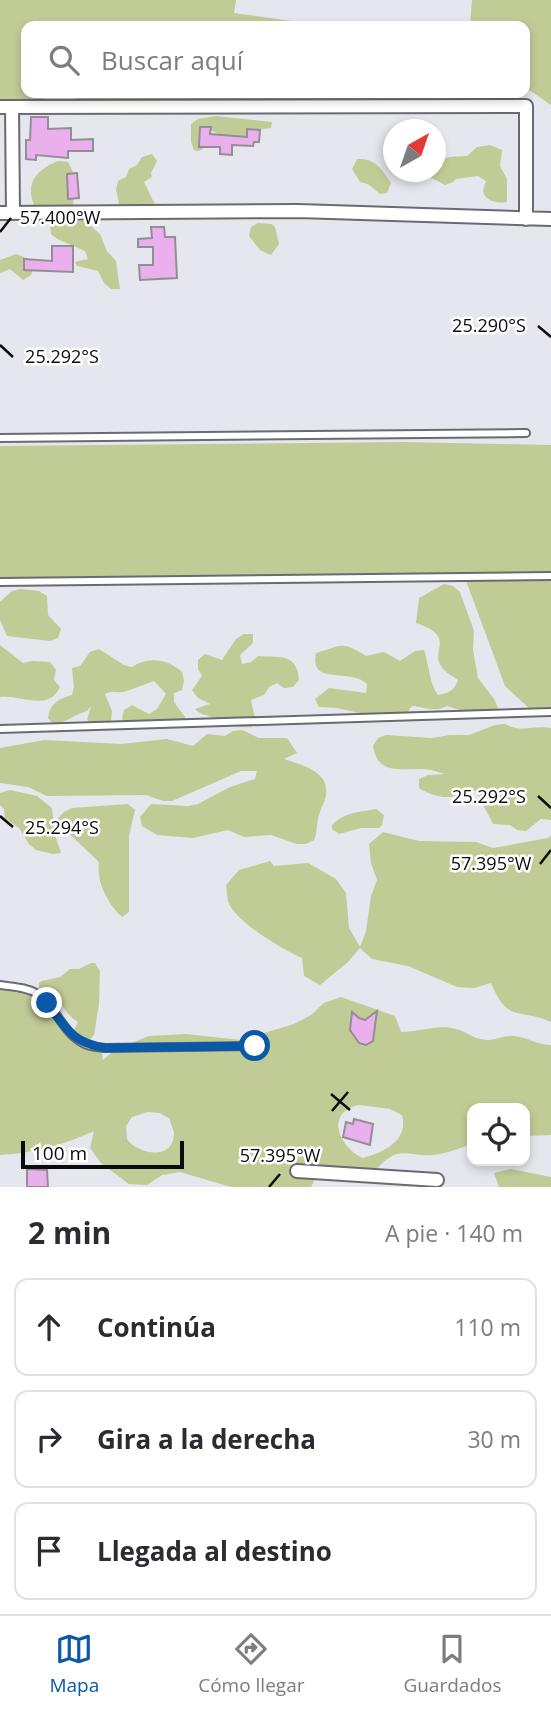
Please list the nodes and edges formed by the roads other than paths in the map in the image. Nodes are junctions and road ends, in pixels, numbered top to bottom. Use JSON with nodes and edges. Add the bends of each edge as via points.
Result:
{"nodes":[{"id":1,"x":6,"y":107,"type":"edge"},
{"id":2,"x":7,"y":213,"type":"edge"},
{"id":3,"x":526,"y":219,"type":"junction"},
{"id":4,"x":551,"y":219,"type":"edge"},
{"id":5,"x":526,"y":433,"type":"dead end"},
{"id":6,"x":0,"y":438,"type":"edge"},
{"id":7,"x":551,"y":576,"type":"edge"},
{"id":8,"x":0,"y":582,"type":"edge"},
{"id":9,"x":551,"y":712,"type":"edge"},
{"id":10,"x":0,"y":729,"type":"edge"},
{"id":11,"x":0,"y":985,"type":"edge"},
{"id":12,"x":255,"y":1046,"type":"dead end"},
{"id":13,"x":297,"y":1171,"type":"dead end"},
{"id":14,"x":437,"y":1180,"type":"dead end"},
{"id":15,"x":361,"y":1181,"type":"edge"}],
"edges":[{"from":1,"to":2,"type":"street"},
{"from":1,"to":3,"type":"street","via":[[526,106]]},
{"from":2,"to":3,"type":"street","via":[[298,211]]},
{"from":3,"to":4,"type":"street"},
{"from":5,"to":6,"type":"lane"},
{"from":7,"to":8,"type":"lane"},
{"from":9,"to":10,"type":"lane"},
{"from":11,"to":12,"type":"lane","via":[[37,994],[85,1044],[105,1048]]},
{"from":13,"to":15,"type":"street"},
{"from":14,"to":15,"type":"street"}]}
